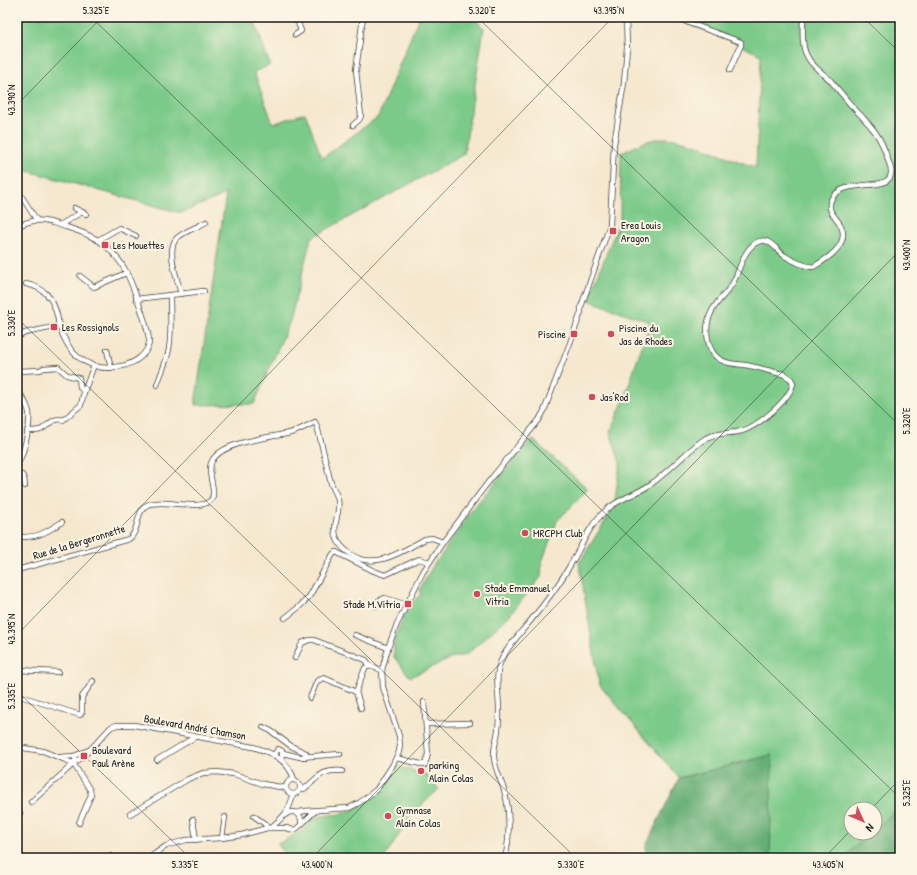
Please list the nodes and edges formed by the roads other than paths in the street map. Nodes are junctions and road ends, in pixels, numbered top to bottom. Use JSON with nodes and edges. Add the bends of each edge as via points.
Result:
{"nodes":[{"id":1,"x":296,"y":17,"type":"edge"},
{"id":2,"x":363,"y":17,"type":"edge"},
{"id":3,"x":626,"y":17,"type":"edge"},
{"id":4,"x":676,"y":17,"type":"edge"},
{"id":5,"x":803,"y":17,"type":"edge"},
{"id":6,"x":294,"y":35,"type":"dead end"},
{"id":7,"x":730,"y":70,"type":"dead end"},
{"id":8,"x":353,"y":125,"type":"dead end"},
{"id":9,"x":18,"y":194,"type":"edge"},
{"id":10,"x":27,"y":195,"type":"dead end"},
{"id":11,"x":74,"y":208,"type":"dead end"},
{"id":12,"x":36,"y":219,"type":"junction"},
{"id":13,"x":206,"y":222,"type":"dead end"},
{"id":14,"x":60,"y":225,"type":"junction"},
{"id":15,"x":17,"y":227,"type":"edge"},
{"id":16,"x":136,"y":236,"type":"dead end"},
{"id":17,"x":98,"y":240,"type":"junction"},
{"id":18,"x":126,"y":273,"type":"junction"},
{"id":19,"x":80,"y":276,"type":"dead end"},
{"id":20,"x":26,"y":284,"type":"dead end"},
{"id":21,"x":204,"y":291,"type":"dead end"},
{"id":22,"x":181,"y":294,"type":"junction"},
{"id":23,"x":170,"y":296,"type":"junction"},
{"id":24,"x":136,"y":299,"type":"junction"},
{"id":25,"x":59,"y":326,"type":"junction"},
{"id":26,"x":17,"y":337,"type":"edge"},
{"id":27,"x":108,"y":350,"type":"dead end"},
{"id":28,"x":94,"y":366,"type":"junction"},
{"id":29,"x":111,"y":368,"type":"junction"},
{"id":30,"x":17,"y":370,"type":"edge"},
{"id":31,"x":157,"y":385,"type":"dead end"},
{"id":32,"x":17,"y":390,"type":"edge"},
{"id":33,"x":84,"y":392,"type":"junction"},
{"id":34,"x":24,"y":399,"type":"junction"},
{"id":35,"x":17,"y":400,"type":"edge"},
{"id":36,"x":27,"y":431,"type":"junction"},
{"id":37,"x":17,"y":464,"type":"edge"},
{"id":38,"x":17,"y":474,"type":"edge"},
{"id":39,"x":25,"y":486,"type":"dead end"},
{"id":40,"x":62,"y":522,"type":"dead end"},
{"id":41,"x":17,"y":537,"type":"edge"},
{"id":42,"x":443,"y":542,"type":"junction"},
{"id":43,"x":429,"y":562,"type":"junction"},
{"id":44,"x":17,"y":570,"type":"edge"},
{"id":45,"x":407,"y":605,"type":"junction"},
{"id":46,"x":376,"y":606,"type":"dead end"},
{"id":47,"x":285,"y":618,"type":"dead end"},
{"id":48,"x":355,"y":635,"type":"dead end"},
{"id":49,"x":388,"y":648,"type":"junction"},
{"id":50,"x":295,"y":658,"type":"dead end"},
{"id":51,"x":370,"y":666,"type":"junction"},
{"id":52,"x":17,"y":670,"type":"edge"},
{"id":53,"x":382,"y":670,"type":"junction"},
{"id":54,"x":58,"y":672,"type":"dead end"},
{"id":55,"x":93,"y":681,"type":"dead end"},
{"id":56,"x":356,"y":692,"type":"junction"},
{"id":57,"x":17,"y":696,"type":"edge"},
{"id":58,"x":310,"y":698,"type":"dead end"},
{"id":59,"x":424,"y":702,"type":"dead end"},
{"id":60,"x":361,"y":708,"type":"dead end"},
{"id":61,"x":470,"y":723,"type":"dead end"},
{"id":62,"x":426,"y":724,"type":"junction"},
{"id":63,"x":263,"y":727,"type":"dead end"},
{"id":64,"x":194,"y":737,"type":"junction"},
{"id":65,"x":17,"y":747,"type":"edge"},
{"id":66,"x":89,"y":750,"type":"junction"},
{"id":67,"x":283,"y":753,"type":"junction"},
{"id":68,"x":340,"y":754,"type":"dead end"},
{"id":69,"x":274,"y":755,"type":"junction"},
{"id":70,"x":72,"y":756,"type":"junction"},
{"id":71,"x":60,"y":757,"type":"junction"},
{"id":72,"x":305,"y":757,"type":"junction"},
{"id":73,"x":396,"y":758,"type":"junction"},
{"id":74,"x":280,"y":759,"type":"junction"},
{"id":75,"x":157,"y":760,"type":"dead end"},
{"id":76,"x":72,"y":763,"type":"junction"},
{"id":77,"x":342,"y":771,"type":"dead end"},
{"id":78,"x":294,"y":780,"type":"junction"},
{"id":79,"x":286,"y":788,"type":"junction"},
{"id":80,"x":300,"y":789,"type":"junction"},
{"id":81,"x":293,"y":794,"type":"junction"},
{"id":82,"x":31,"y":802,"type":"dead end"},
{"id":83,"x":292,"y":802,"type":"junction"},
{"id":84,"x":317,"y":811,"type":"junction"},
{"id":85,"x":295,"y":812,"type":"junction"},
{"id":86,"x":20,"y":813,"type":"dead end"},
{"id":87,"x":130,"y":814,"type":"dead end"},
{"id":88,"x":254,"y":816,"type":"dead end"},
{"id":89,"x":285,"y":816,"type":"junction"},
{"id":90,"x":225,"y":817,"type":"dead end"},
{"id":91,"x":17,"y":818,"type":"edge"},
{"id":92,"x":193,"y":819,"type":"dead end"},
{"id":93,"x":79,"y":823,"type":"dead end"},
{"id":94,"x":301,"y":823,"type":"junction"},
{"id":95,"x":268,"y":828,"type":"junction"},
{"id":96,"x":286,"y":828,"type":"junction"},
{"id":97,"x":222,"y":838,"type":"junction"},
{"id":98,"x":196,"y":840,"type":"junction"},
{"id":99,"x":150,"y":858,"type":"edge"},
{"id":100,"x":505,"y":858,"type":"edge"}],
"edges":[{"from":1,"to":6,"type":"street","via":[[301,31]]},
{"from":2,"to":8,"type":"street","via":[[356,70],[361,116]]},
{"from":3,"to":42,"type":"street","via":[[627,47],[614,144],[610,225],[574,334],[539,420]]},
{"from":4,"to":7,"type":"street","via":[[741,42]]},
{"from":5,"to":100,"type":"street","via":[[803,42],[810,62],[874,129],[885,149],[891,175],[887,182],[882,184],[855,186],[835,194],[829,208],[844,234],[842,243],[819,264],[807,266],[786,256],[766,241],[756,243],[745,255],[732,285],[710,314],[707,324],[708,340],[715,355],[722,361],[787,376],[792,383],[790,391],[771,412],[753,426],[742,431],[708,437],[661,477],[624,497],[604,512],[552,592],[502,658],[498,672],[499,716],[494,752],[507,810],[508,843]]},
{"from":9,"to":10,"type":"street"},
{"from":9,"to":12,"type":"street"},
{"from":11,"to":14,"type":"street","via":[[84,213]]},
{"from":12,"to":14,"type":"street"},
{"from":12,"to":15,"type":"street"},
{"from":13,"to":22,"type":"street","via":[[176,239],[174,243],[172,261]]},
{"from":14,"to":17,"type":"street"},
{"from":16,"to":17,"type":"street","via":[[119,228]]},
{"from":17,"to":18,"type":"street","via":[[120,261]]},
{"from":18,"to":19,"type":"street","via":[[95,289]]},
{"from":18,"to":24,"type":"street"},
{"from":20,"to":25,"type":"street","via":[[34,285],[47,294],[55,308]]},
{"from":21,"to":22,"type":"street"},
{"from":22,"to":23,"type":"street"},
{"from":23,"to":24,"type":"street"},
{"from":23,"to":31,"type":"street","via":[[169,351]]},
{"from":24,"to":29,"type":"street","via":[[149,342],[136,361]]},
{"from":25,"to":26,"type":"street"},
{"from":25,"to":28,"type":"street","via":[[69,348],[78,358]]},
{"from":27,"to":29,"type":"street"},
{"from":28,"to":29,"type":"street"},
{"from":28,"to":33,"type":"street"},
{"from":30,"to":33,"type":"street","via":[[58,367],[66,375],[79,378],[80,387]]},
{"from":32,"to":34,"type":"street"},
{"from":33,"to":36,"type":"street","via":[[81,405],[63,420],[56,419],[40,430]]},
{"from":34,"to":35,"type":"street"},
{"from":34,"to":36,"type":"street","via":[[29,414]]},
{"from":36,"to":37,"type":"street","via":[[22,455]]},
{"from":38,"to":39,"type":"street","via":[[22,475]]},
{"from":40,"to":41,"type":"street","via":[[43,534],[27,538]]},
{"from":42,"to":43,"type":"street"},
{"from":42,"to":44,"type":"street","name":"Rue de la Bergeronnette","via":[[432,538],[425,539],[384,560],[374,561],[351,555],[341,546],[335,535],[338,499],[331,484],[315,422],[292,432],[237,444],[215,456],[211,462],[210,472],[214,494],[208,503],[147,505],[141,512],[134,533],[128,539]]},
{"from":43,"to":45,"type":"street"},
{"from":43,"to":47,"type":"street","via":[[419,559],[384,575],[336,552],[309,597]]},
{"from":45,"to":46,"type":"street","via":[[385,598],[378,601]]},
{"from":45,"to":49,"type":"street"},
{"from":48,"to":49,"type":"street"},
{"from":49,"to":53,"type":"street"},
{"from":50,"to":51,"type":"street","via":[[302,643],[314,640],[366,660]]},
{"from":51,"to":53,"type":"street"},
{"from":51,"to":56,"type":"street","via":[[365,668]]},
{"from":52,"to":54,"type":"street"},
{"from":53,"to":73,"type":"street","via":[[381,676],[399,736],[400,745]]},
{"from":55,"to":57,"type":"street","via":[[82,697],[80,715]]},
{"from":56,"to":58,"type":"street","via":[[324,678],[317,681]]},
{"from":56,"to":60,"type":"street"},
{"from":59,"to":62,"type":"street"},
{"from":61,"to":62,"type":"street"},
{"from":62,"to":73,"type":"street","via":[[426,765]]},
{"from":63,"to":72,"type":"street","via":[[306,753]]},
{"from":64,"to":66,"type":"street","name":"Boulevard André Chamson","via":[[117,725],[111,727]]},
{"from":64,"to":69,"type":"street","name":"Boulevard André Chamson","via":[[253,747]]},
{"from":64,"to":75,"type":"street"},
{"from":65,"to":71,"type":"street"},
{"from":66,"to":70,"type":"street","name":"Boulevard André Chamson"},
{"from":66,"to":76,"type":"street","name":"Boulevard André Chamson","via":[[78,761]]},
{"from":67,"to":69,"type":"street","via":[[278,749]]},
{"from":67,"to":72,"type":"street"},
{"from":67,"to":74,"type":"street"},
{"from":68,"to":72,"type":"street"},
{"from":69,"to":74,"type":"street","name":"Boulevard André Chamson"},
{"from":70,"to":71,"type":"street"},
{"from":70,"to":76,"type":"street","via":[[76,759]]},
{"from":71,"to":76,"type":"street"},
{"from":73,"to":84,"type":"street","via":[[376,789],[359,803],[349,808]]},
{"from":74,"to":78,"type":"street","name":"Boulevard André Chamson","via":[[289,767]]},
{"from":76,"to":82,"type":"street","name":"Boulevard André Chamson"},
{"from":76,"to":93,"type":"street","via":[[92,795]]},
{"from":77,"to":80,"type":"street","via":[[323,773],[304,789]]},
{"from":78,"to":79,"type":"street","via":[[288,782]]},
{"from":78,"to":80,"type":"street","via":[[299,783]]},
{"from":79,"to":81,"type":"street"},
{"from":79,"to":87,"type":"street","via":[[263,784],[234,774],[203,773],[188,779]]},
{"from":80,"to":81,"type":"street"},
{"from":81,"to":83,"type":"street"},
{"from":83,"to":85,"type":"street"},
{"from":83,"to":89,"type":"street"},
{"from":84,"to":85,"type":"street"},
{"from":84,"to":94,"type":"street"},
{"from":85,"to":89,"type":"street"},
{"from":85,"to":94,"type":"street","via":[[301,817]]},
{"from":86,"to":91,"type":"street"},
{"from":88,"to":95,"type":"street"},
{"from":89,"to":95,"type":"street"},
{"from":89,"to":96,"type":"street","via":[[283,823]]},
{"from":90,"to":97,"type":"street"},
{"from":92,"to":98,"type":"street"},
{"from":94,"to":96,"type":"street","via":[[296,829]]},
{"from":95,"to":96,"type":"street"},
{"from":95,"to":97,"type":"street"},
{"from":97,"to":98,"type":"street"},
{"from":98,"to":99,"type":"street","via":[[173,843],[160,849]]}]}
